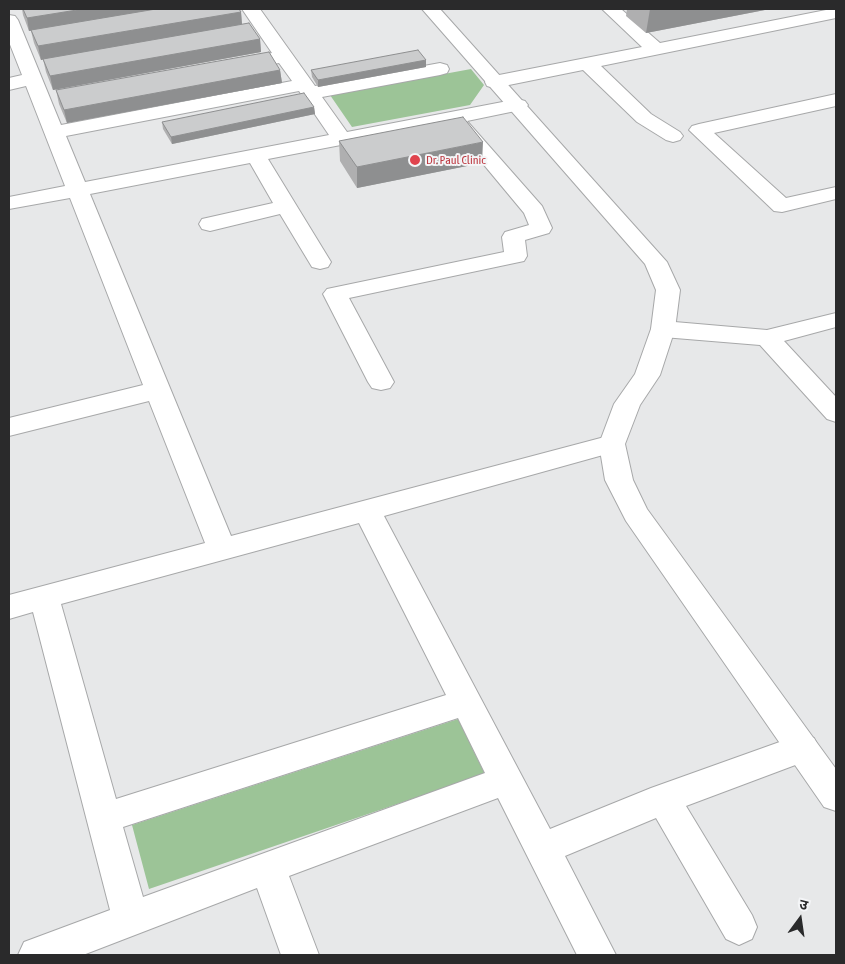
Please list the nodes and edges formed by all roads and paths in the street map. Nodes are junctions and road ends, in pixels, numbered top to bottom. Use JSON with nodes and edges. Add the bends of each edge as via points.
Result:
{"nodes":[{"id":1,"x":250,"y":9,"type":"edge"},
{"id":2,"x":431,"y":9,"type":"edge"},
{"id":3,"x":611,"y":9,"type":"edge"},
{"id":4,"x":836,"y":13,"type":"edge"},
{"id":5,"x":16,"y":28,"type":"edge"},
{"id":6,"x":656,"y":49,"type":"junction"},
{"id":7,"x":285,"y":56,"type":"junction"},
{"id":8,"x":587,"y":63,"type":"junction"},
{"id":9,"x":217,"y":69,"type":"edge"},
{"id":10,"x":440,"y":69,"type":"dead end"},
{"id":11,"x":32,"y":79,"type":"junction"},
{"id":12,"x":494,"y":82,"type":"junction"},
{"id":13,"x":9,"y":84,"type":"edge"},
{"id":14,"x":307,"y":89,"type":"junction"},
{"id":15,"x":836,"y":100,"type":"edge"},
{"id":16,"x":518,"y":105,"type":"junction"},
{"id":17,"x":454,"y":118,"type":"junction"},
{"id":18,"x":54,"y":132,"type":"junction"},
{"id":19,"x":673,"y":136,"type":"dead end"},
{"id":20,"x":342,"y":139,"type":"junction"},
{"id":21,"x":256,"y":156,"type":"junction"},
{"id":22,"x":77,"y":190,"type":"junction"},
{"id":23,"x":836,"y":193,"type":"edge"},
{"id":24,"x":9,"y":203,"type":"edge"},
{"id":25,"x":287,"y":206,"type":"junction"},
{"id":26,"x":210,"y":224,"type":"dead end"},
{"id":27,"x":320,"y":262,"type":"dead end"},
{"id":28,"x":836,"y":320,"type":"edge"},
{"id":29,"x":663,"y":329,"type":"junction"},
{"id":30,"x":767,"y":338,"type":"junction"},
{"id":31,"x":381,"y":382,"type":"dead end"},
{"id":32,"x":158,"y":390,"type":"junction"},
{"id":33,"x":836,"y":413,"type":"edge"},
{"id":34,"x":9,"y":427,"type":"edge"},
{"id":35,"x":612,"y":444,"type":"junction"},
{"id":36,"x":367,"y":510,"type":"junction"},
{"id":37,"x":222,"y":549,"type":"junction"},
{"id":38,"x":44,"y":597,"type":"junction"},
{"id":39,"x":9,"y":607,"type":"edge"},
{"id":40,"x":466,"y":702,"type":"junction"},
{"id":41,"x":802,"y":748,"type":"junction"},
{"id":42,"x":506,"y":780,"type":"junction"},
{"id":43,"x":836,"y":796,"type":"edge"},
{"id":44,"x":663,"y":799,"type":"junction"},
{"id":45,"x":104,"y":818,"type":"junction"},
{"id":46,"x":542,"y":849,"type":"junction"},
{"id":47,"x":268,"y":867,"type":"junction"},
{"id":48,"x":131,"y":920,"type":"junction"},
{"id":49,"x":739,"y":927,"type":"dead end"},
{"id":50,"x":37,"y":955,"type":"edge"},
{"id":51,"x":300,"y":955,"type":"edge"},
{"id":52,"x":597,"y":955,"type":"edge"}],
"edges":[{"from":1,"to":7,"type":"street"},
{"from":2,"to":12,"type":"street"},
{"from":3,"to":6,"type":"street"},
{"from":4,"to":6,"type":"street"},
{"from":5,"to":11,"type":"street"},
{"from":6,"to":8,"type":"street"},
{"from":7,"to":9,"type":"street"},
{"from":7,"to":14,"type":"street"},
{"from":8,"to":12,"type":"street"},
{"from":8,"to":19,"type":"street","via":[[644,118]]},
{"from":10,"to":14,"type":"street"},
{"from":11,"to":13,"type":"street"},
{"from":11,"to":18,"type":"street","via":[[52,99]]},
{"from":12,"to":16,"type":"street"},
{"from":14,"to":18,"type":"street"},
{"from":14,"to":20,"type":"street"},
{"from":15,"to":23,"type":"street","via":[[699,130],[782,206]]},
{"from":16,"to":17,"type":"street"},
{"from":16,"to":29,"type":"street","via":[[656,262],[668,290]]},
{"from":17,"to":20,"type":"street"},
{"from":17,"to":31,"type":"street","via":[[534,211],[541,228],[513,237],[516,256],[335,294]]},
{"from":18,"to":22,"type":"street"},
{"from":20,"to":21,"type":"street"},
{"from":21,"to":22,"type":"street"},
{"from":21,"to":25,"type":"street"},
{"from":22,"to":24,"type":"street"},
{"from":22,"to":32,"type":"street"},
{"from":25,"to":26,"type":"street"},
{"from":25,"to":27,"type":"street"},
{"from":28,"to":30,"type":"street"},
{"from":29,"to":30,"type":"street"},
{"from":29,"to":35,"type":"street","via":[[647,375],[627,404]]},
{"from":30,"to":33,"type":"street"},
{"from":32,"to":34,"type":"street"},
{"from":32,"to":37,"type":"street"},
{"from":35,"to":36,"type":"street"},
{"from":35,"to":41,"type":"street","via":[[619,480],[636,514]]},
{"from":36,"to":37,"type":"street"},
{"from":36,"to":40,"type":"street"},
{"from":37,"to":38,"type":"street"},
{"from":38,"to":39,"type":"street"},
{"from":38,"to":45,"type":"street"},
{"from":40,"to":42,"type":"street"},
{"from":40,"to":45,"type":"street"},
{"from":41,"to":43,"type":"street"},
{"from":41,"to":44,"type":"street"},
{"from":42,"to":46,"type":"street"},
{"from":42,"to":47,"type":"street"},
{"from":44,"to":46,"type":"street"},
{"from":44,"to":49,"type":"street"},
{"from":45,"to":48,"type":"street"},
{"from":46,"to":52,"type":"street"},
{"from":47,"to":48,"type":"street"},
{"from":47,"to":51,"type":"street"},
{"from":48,"to":50,"type":"street"}]}
